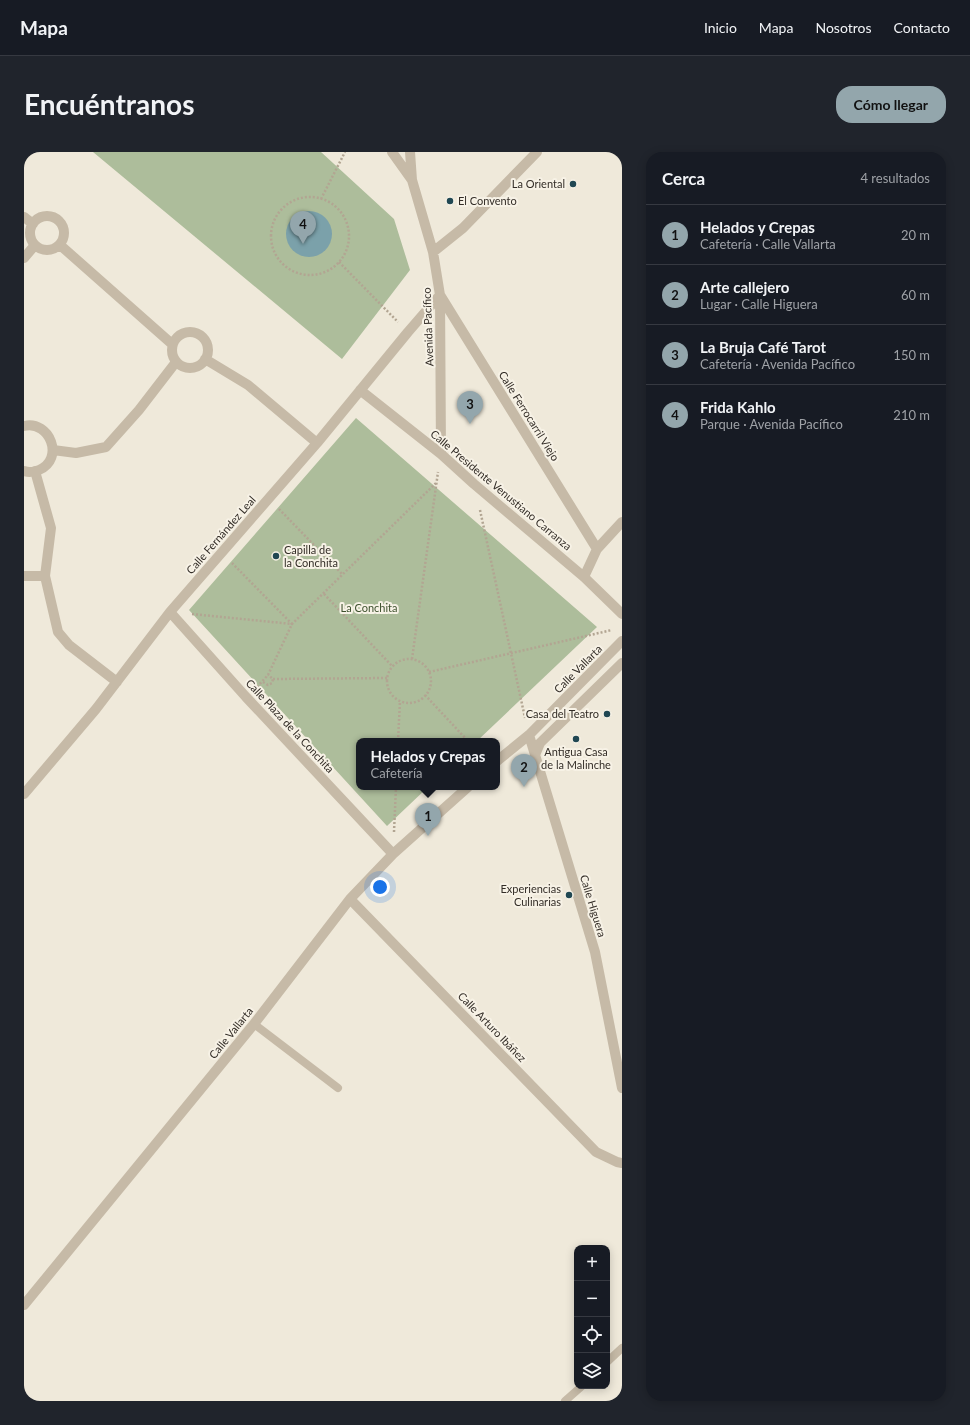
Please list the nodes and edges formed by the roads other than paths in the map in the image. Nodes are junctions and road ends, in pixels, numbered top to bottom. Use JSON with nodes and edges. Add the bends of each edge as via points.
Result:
{"nodes":[{"id":1,"x":392,"y":152,"type":"edge"},
{"id":2,"x":410,"y":152,"type":"edge"},
{"id":3,"x":537,"y":152,"type":"edge"},
{"id":4,"x":412,"y":180,"type":"junction"},
{"id":5,"x":24,"y":217,"type":"edge"},
{"id":6,"x":32,"y":224,"type":"junction"},
{"id":7,"x":35,"y":245,"type":"junction"},
{"id":8,"x":60,"y":245,"type":"junction"},
{"id":9,"x":433,"y":252,"type":"junction"},
{"id":10,"x":24,"y":258,"type":"edge"},
{"id":11,"x":440,"y":295,"type":"junction"},
{"id":12,"x":172,"y":344,"type":"junction"},
{"id":13,"x":205,"y":359,"type":"junction"},
{"id":14,"x":176,"y":362,"type":"junction"},
{"id":15,"x":360,"y":390,"type":"junction"},
{"id":16,"x":24,"y":426,"type":"edge"},
{"id":17,"x":317,"y":443,"type":"junction"},
{"id":18,"x":53,"y":450,"type":"junction"},
{"id":19,"x":441,"y":454,"type":"junction"},
{"id":20,"x":24,"y":471,"type":"edge"},
{"id":21,"x":35,"y":471,"type":"junction"},
{"id":22,"x":622,"y":522,"type":"edge"},
{"id":23,"x":597,"y":549,"type":"junction"},
{"id":24,"x":24,"y":576,"type":"edge"},
{"id":25,"x":45,"y":576,"type":"junction"},
{"id":26,"x":584,"y":577,"type":"junction"},
{"id":27,"x":170,"y":612,"type":"junction"},
{"id":28,"x":622,"y":614,"type":"edge"},
{"id":29,"x":622,"y":641,"type":"edge"},
{"id":30,"x":622,"y":663,"type":"edge"},
{"id":31,"x":117,"y":682,"type":"junction"},
{"id":32,"x":529,"y":735,"type":"junction"},
{"id":33,"x":535,"y":755,"type":"junction"},
{"id":34,"x":500,"y":759,"type":"edge"},
{"id":35,"x":465,"y":790,"type":"edge"},
{"id":36,"x":24,"y":794,"type":"edge"},
{"id":37,"x":393,"y":854,"type":"junction"},
{"id":38,"x":350,"y":899,"type":"junction"},
{"id":39,"x":254,"y":1024,"type":"junction"},
{"id":40,"x":338,"y":1088,"type":"dead end"},
{"id":41,"x":622,"y":1088,"type":"edge"},
{"id":42,"x":622,"y":1163,"type":"edge"},
{"id":43,"x":24,"y":1305,"type":"edge"},
{"id":44,"x":622,"y":1348,"type":"edge"},
{"id":45,"x":610,"y":1359,"type":"edge"},
{"id":46,"x":579,"y":1389,"type":"edge"},
{"id":47,"x":566,"y":1401,"type":"edge"}],
"edges":[{"from":1,"to":4,"type":"street","name":"Avenida Pacífico"},
{"from":2,"to":4,"type":"street","name":"Avenida Pacífico"},
{"from":3,"to":9,"type":"street","via":[[463,228]]},
{"from":4,"to":9,"type":"street","name":"Avenida Pacífico"},
{"from":5,"to":6,"type":"street"},
{"from":6,"to":7,"type":"street","via":[[30,235]]},
{"from":6,"to":8,"type":"street","via":[[46,216],[57,220],[63,229],[63,240]]},
{"from":7,"to":8,"type":"street","via":[[39,249],[50,250]]},
{"from":7,"to":10,"type":"street"},
{"from":8,"to":12,"type":"street"},
{"from":9,"to":11,"type":"street","name":"Avenida Pacífico"},
{"from":11,"to":15,"type":"street","name":"Calle Fernández Leal"},
{"from":11,"to":19,"type":"street","name":"Avenida Pacífico"},
{"from":11,"to":23,"type":"street","name":"Calle Ferrocarril Viejo"},
{"from":12,"to":13,"type":"street","via":[[185,332],[197,334],[206,342],[208,353]]},
{"from":12,"to":14,"type":"street"},
{"from":13,"to":14,"type":"street","via":[[191,368]]},
{"from":13,"to":17,"type":"street","via":[[248,385]]},
{"from":14,"to":18,"type":"street","via":[[106,447],[76,453]]},
{"from":15,"to":17,"type":"street","name":"Calle Fernández Leal"},
{"from":15,"to":19,"type":"street","name":"Calle Presidente Venustiano Carranza"},
{"from":16,"to":18,"type":"street","via":[[36,426],[43,430],[49,435]]},
{"from":17,"to":27,"type":"street","name":"Calle Fernández Leal"},
{"from":18,"to":21,"type":"street","via":[[47,464]]},
{"from":19,"to":26,"type":"street","name":"Calle Presidente Venustiano Carranza"},
{"from":20,"to":21,"type":"street"},
{"from":21,"to":25,"type":"street","via":[[51,528]]},
{"from":22,"to":23,"type":"street"},
{"from":23,"to":26,"type":"street"},
{"from":24,"to":25,"type":"street"},
{"from":25,"to":31,"type":"street","via":[[58,632],[69,644]]},
{"from":26,"to":28,"type":"street","name":"Calle Presidente Venustiano Carranza"},
{"from":27,"to":31,"type":"street","name":"Calle Fernández Leal"},
{"from":27,"to":37,"type":"street","name":"Calle Plaza de la Conchita"},
{"from":29,"to":32,"type":"street","name":"Calle Vallarta"},
{"from":30,"to":33,"type":"street","via":[[540,743]]},
{"from":31,"to":36,"type":"street","name":"Calle Fernández Leal"},
{"from":32,"to":33,"type":"street","name":"Calle Higuera"},
{"from":32,"to":34,"type":"street","name":"Calle Vallarta"},
{"from":33,"to":41,"type":"street","name":"Calle Higuera","via":[[595,952]]},
{"from":35,"to":37,"type":"street","name":"Calle Vallarta"},
{"from":37,"to":38,"type":"street","name":"Calle Vallarta"},
{"from":38,"to":39,"type":"street","name":"Calle Vallarta"},
{"from":38,"to":42,"type":"street","name":"Calle Arturo Ibáñez","via":[[596,1152]]},
{"from":39,"to":40,"type":"lane"},
{"from":39,"to":43,"type":"street","name":"Calle Vallarta"},
{"from":44,"to":45,"type":"lane"},
{"from":46,"to":47,"type":"lane"}]}
